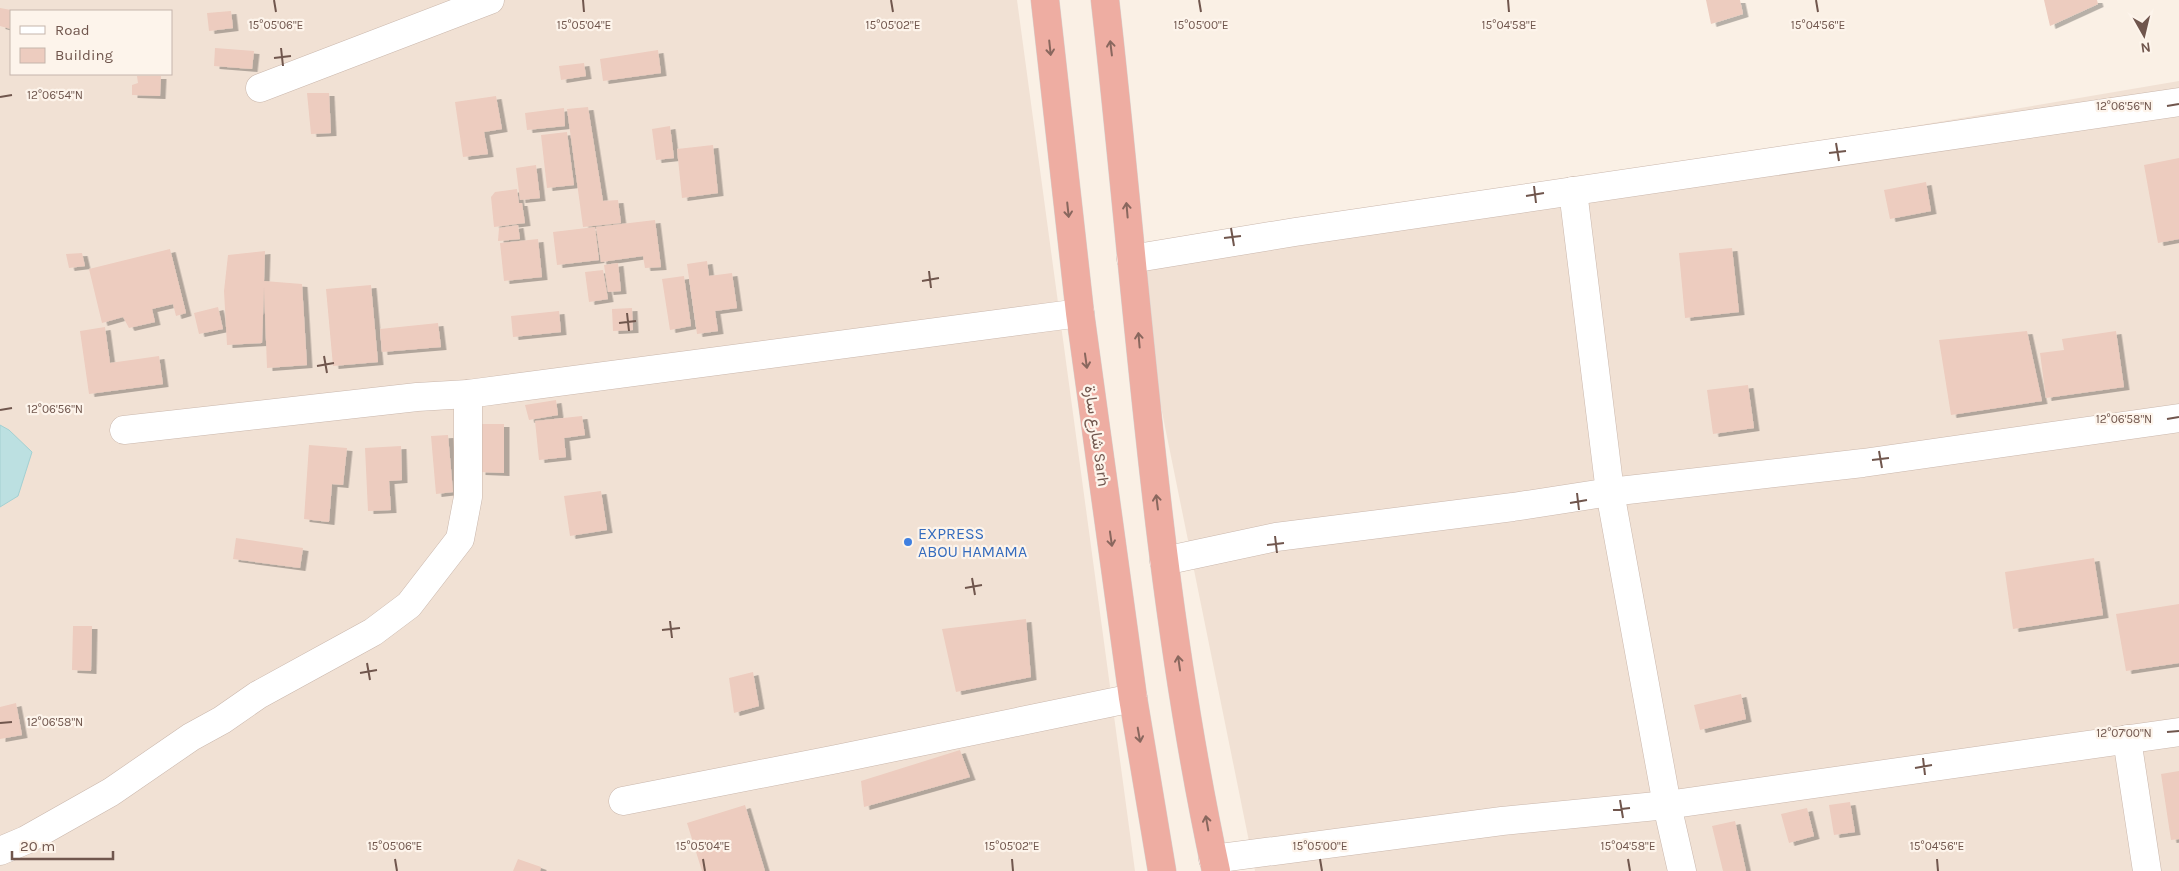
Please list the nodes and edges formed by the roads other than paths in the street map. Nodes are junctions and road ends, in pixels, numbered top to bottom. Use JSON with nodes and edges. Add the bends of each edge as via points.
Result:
{"nodes":[{"id":1,"x":490,"y":0,"type":"edge"},
{"id":2,"x":1045,"y":0,"type":"edge"},
{"id":3,"x":1105,"y":0,"type":"edge"},
{"id":4,"x":260,"y":88,"type":"dead end"},
{"id":5,"x":2179,"y":102,"type":"edge"},
{"id":6,"x":1573,"y":192,"type":"junction"},
{"id":7,"x":1132,"y":259,"type":"junction"},
{"id":8,"x":1080,"y":313,"type":"junction"},
{"id":9,"x":468,"y":394,"type":"junction"},
{"id":10,"x":2179,"y":418,"type":"edge"},
{"id":11,"x":124,"y":430,"type":"dead end"},
{"id":12,"x":1610,"y":492,"type":"junction"},
{"id":13,"x":1164,"y":561,"type":"junction"},
{"id":14,"x":1133,"y":698,"type":"junction"},
{"id":15,"x":2179,"y":732,"type":"edge"},
{"id":16,"x":2126,"y":739,"type":"junction"},
{"id":17,"x":623,"y":800,"type":"dead end"},
{"id":18,"x":1667,"y":805,"type":"junction"},
{"id":19,"x":0,"y":851,"type":"edge"},
{"id":20,"x":1214,"y":865,"type":"edge"},
{"id":21,"x":1162,"y":871,"type":"edge"},
{"id":22,"x":1682,"y":871,"type":"edge"},
{"id":23,"x":2147,"y":871,"type":"edge"}],
"edges":[{"from":1,"to":4,"type":"street"},
{"from":2,"to":8,"type":"highway","name":"شارع سارة Sarh","one_way":true},
{"from":7,"to":3,"type":"highway","one_way":true},
{"from":5,"to":6,"type":"street"},
{"from":6,"to":7,"type":"street"},
{"from":6,"to":12,"type":"street"},
{"from":13,"to":7,"type":"highway","one_way":true},
{"from":8,"to":9,"type":"street"},
{"from":8,"to":14,"type":"highway","name":"شارع سارة Sarh","one_way":true},
{"from":9,"to":11,"type":"street"},
{"from":9,"to":19,"type":"street","via":[[468,497],[460,539],[409,605],[373,632],[258,695],[191,737],[111,792]]},
{"from":10,"to":12,"type":"street","via":[[1864,463]]},
{"from":12,"to":13,"type":"street","via":[[1276,537]]},
{"from":12,"to":18,"type":"street"},
{"from":20,"to":13,"type":"highway","one_way":true,"via":[[1186,711]]},
{"from":14,"to":17,"type":"street"},
{"from":14,"to":21,"type":"highway","name":"شارع سارة Sarh","one_way":true},
{"from":15,"to":16,"type":"street"},
{"from":16,"to":18,"type":"street"},
{"from":16,"to":23,"type":"street"},
{"from":18,"to":20,"type":"street","via":[[1502,821]]},
{"from":18,"to":22,"type":"street"}]}
